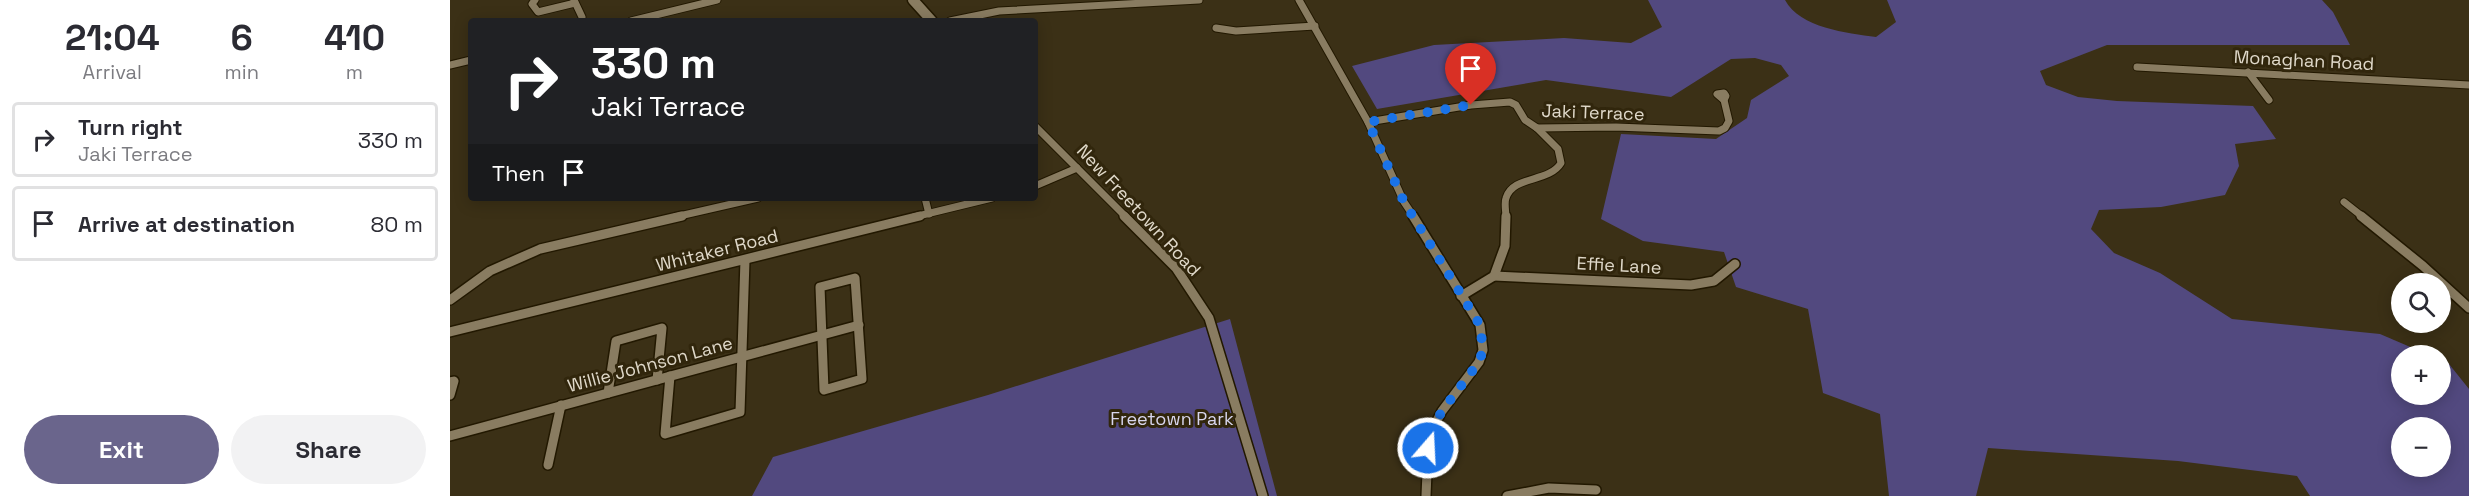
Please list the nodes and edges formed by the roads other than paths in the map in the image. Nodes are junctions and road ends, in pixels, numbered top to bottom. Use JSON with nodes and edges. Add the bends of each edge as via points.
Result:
{"nodes":[{"id":1,"x":536,"y":0,"type":"edge"},
{"id":2,"x":717,"y":0,"type":"edge"},
{"id":3,"x":913,"y":0,"type":"edge"},
{"id":4,"x":1199,"y":0,"type":"edge"},
{"id":5,"x":1299,"y":0,"type":"edge"},
{"id":6,"x":574,"y":1,"type":"edge"},
{"id":7,"x":582,"y":17,"type":"dead end"},
{"id":8,"x":644,"y":18,"type":"edge"},
{"id":9,"x":929,"y":18,"type":"edge"},
{"id":10,"x":965,"y":18,"type":"edge"},
{"id":11,"x":1315,"y":26,"type":"junction"},
{"id":12,"x":1216,"y":28,"type":"dead end"},
{"id":13,"x":468,"y":61,"type":"edge"},
{"id":14,"x":450,"y":65,"type":"edge"},
{"id":15,"x":2137,"y":67,"type":"dead end"},
{"id":16,"x":2248,"y":72,"type":"junction"},
{"id":17,"x":2469,"y":85,"type":"edge"},
{"id":18,"x":1724,"y":100,"type":"dead end"},
{"id":19,"x":2269,"y":100,"type":"dead end"},
{"id":20,"x":1368,"y":122,"type":"junction"},
{"id":21,"x":1537,"y":128,"type":"junction"},
{"id":22,"x":1038,"y":129,"type":"edge"},
{"id":23,"x":1077,"y":168,"type":"junction"},
{"id":24,"x":1038,"y":185,"type":"edge"},
{"id":25,"x":745,"y":201,"type":"edge"},
{"id":26,"x":926,"y":201,"type":"edge"},
{"id":27,"x":980,"y":201,"type":"edge"},
{"id":28,"x":2344,"y":202,"type":"dead end"},
{"id":29,"x":929,"y":214,"type":"junction"},
{"id":30,"x":745,"y":260,"type":"junction"},
{"id":31,"x":1736,"y":264,"type":"dead end"},
{"id":32,"x":1494,"y":276,"type":"junction"},
{"id":33,"x":1461,"y":296,"type":"junction"},
{"id":34,"x":450,"y":300,"type":"edge"},
{"id":35,"x":2469,"y":308,"type":"edge"},
{"id":36,"x":859,"y":325,"type":"junction"},
{"id":37,"x":450,"y":333,"type":"edge"},
{"id":38,"x":822,"y":335,"type":"junction"},
{"id":39,"x":741,"y":357,"type":"junction"},
{"id":40,"x":670,"y":376,"type":"junction"},
{"id":41,"x":657,"y":380,"type":"junction"},
{"id":42,"x":450,"y":382,"type":"edge"},
{"id":43,"x":608,"y":393,"type":"junction"},
{"id":44,"x":450,"y":395,"type":"edge"},
{"id":45,"x":561,"y":405,"type":"junction"},
{"id":46,"x":450,"y":436,"type":"edge"},
{"id":47,"x":548,"y":465,"type":"dead end"},
{"id":48,"x":1596,"y":490,"type":"dead end"},
{"id":49,"x":1263,"y":496,"type":"edge"},
{"id":50,"x":1426,"y":496,"type":"edge"},
{"id":51,"x":1507,"y":496,"type":"edge"}],
"edges":[{"from":1,"to":6,"type":"street","via":[[532,4],[538,12]]},
{"from":2,"to":8,"type":"street"},
{"from":3,"to":9,"type":"street"},
{"from":4,"to":10,"type":"street","via":[[999,11]]},
{"from":5,"to":11,"type":"street"},
{"from":6,"to":7,"type":"street"},
{"from":11,"to":12,"type":"street","via":[[1236,31]]},
{"from":11,"to":20,"type":"street"},
{"from":13,"to":14,"type":"street"},
{"from":15,"to":16,"type":"street","name":"Monaghan Road"},
{"from":16,"to":17,"type":"street","name":"Monaghan Road"},
{"from":16,"to":19,"type":"street"},
{"from":18,"to":21,"type":"street","name":"Jaki Terrace","via":[[1729,122],[1719,131]]},
{"from":20,"to":21,"type":"street","name":"Jaki Terrace","via":[[1498,101],[1513,104]]},
{"from":20,"to":33,"type":"street","via":[[1404,202]]},
{"from":21,"to":32,"type":"street","via":[[1558,149],[1560,167],[1551,174],[1518,183],[1508,192],[1505,246]]},
{"from":22,"to":23,"type":"street","name":"New Freetown Road"},
{"from":23,"to":24,"type":"street"},
{"from":23,"to":49,"type":"street","name":"New Freetown Road","via":[[1176,268],[1199,300],[1209,318]]},
{"from":25,"to":34,"type":"street","via":[[540,249],[490,271]]},
{"from":26,"to":29,"type":"street"},
{"from":27,"to":29,"type":"street","name":"Whitaker Road"},
{"from":28,"to":35,"type":"street"},
{"from":29,"to":30,"type":"street","name":"Whitaker Road"},
{"from":30,"to":37,"type":"street","name":"Whitaker Road"},
{"from":30,"to":39,"type":"street"},
{"from":31,"to":32,"type":"street","name":"Effie Lane","via":[[1714,281],[1691,285]]},
{"from":32,"to":33,"type":"street"},
{"from":33,"to":50,"type":"street","via":[[1480,325],[1483,350],[1470,376],[1432,429]]},
{"from":36,"to":38,"type":"street","name":"Willie Johnson Lane"},
{"from":36,"to":38,"type":"street","via":[[855,278],[820,287]]},
{"from":36,"to":38,"type":"street","via":[[862,379],[824,390]]},
{"from":38,"to":39,"type":"street","name":"Willie Johnson Lane"},
{"from":39,"to":40,"type":"street","name":"Willie Johnson Lane"},
{"from":39,"to":40,"type":"street","via":[[740,412],[665,434]]},
{"from":40,"to":41,"type":"street","name":"Willie Johnson Lane"},
{"from":41,"to":43,"type":"street","name":"Willie Johnson Lane"},
{"from":41,"to":43,"type":"street","via":[[662,328],[616,340]]},
{"from":42,"to":44,"type":"street","via":[[454,381]]},
{"from":43,"to":45,"type":"street","name":"Willie Johnson Lane"},
{"from":45,"to":46,"type":"street","name":"Willie Johnson Lane"},
{"from":45,"to":47,"type":"street"},
{"from":48,"to":51,"type":"street","via":[[1550,488]]}]}
